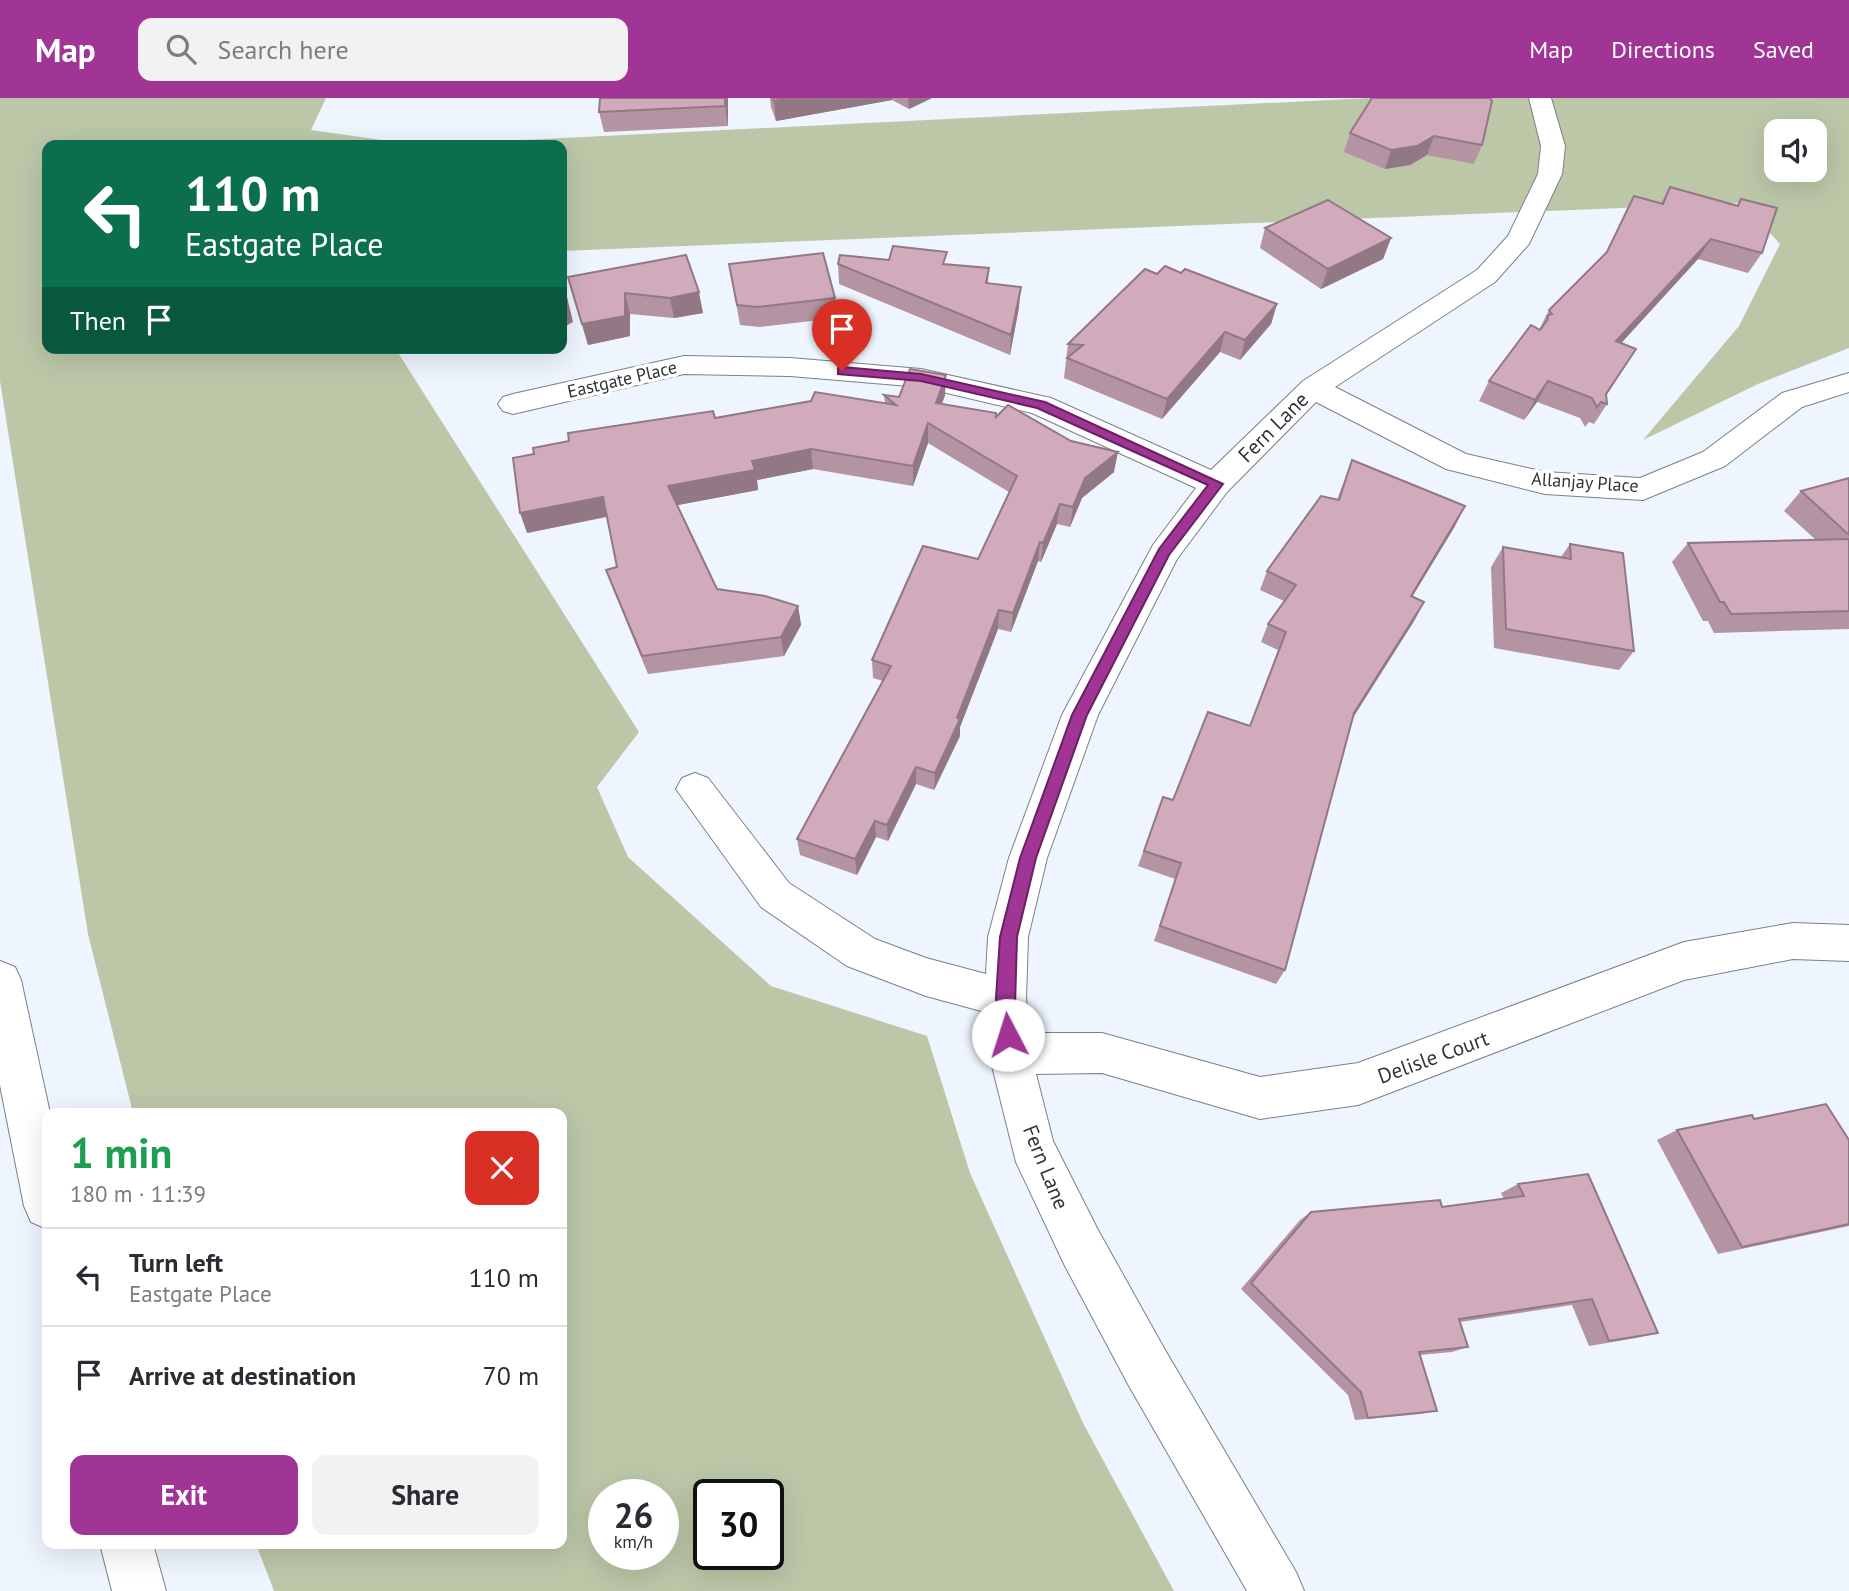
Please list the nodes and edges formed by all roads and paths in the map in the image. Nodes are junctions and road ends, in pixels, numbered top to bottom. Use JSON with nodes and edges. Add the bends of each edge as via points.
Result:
{"nodes":[{"id":1,"x":1540,"y":98,"type":"edge"},
{"id":2,"x":1849,"y":382,"type":"edge"},
{"id":3,"x":1313,"y":388,"type":"junction"},
{"id":4,"x":513,"y":404,"type":"dead end"},
{"id":5,"x":1216,"y":484,"type":"junction"},
{"id":6,"x":695,"y":789,"type":"dead end"},
{"id":7,"x":1849,"y":943,"type":"edge"},
{"id":8,"x":0,"y":980,"type":"edge"},
{"id":9,"x":1005,"y":998,"type":"junction"},
{"id":10,"x":1010,"y":1054,"type":"junction"},
{"id":11,"x":42,"y":1182,"type":"edge"},
{"id":12,"x":128,"y":1549,"type":"edge"},
{"id":13,"x":139,"y":1591,"type":"edge"},
{"id":14,"x":1277,"y":1591,"type":"edge"}],
"edges":[{"from":1,"to":3,"type":"main road","name":"Fern Lane","via":[[1553,146],[1550,174],[1520,239],[1486,276]]},
{"from":2,"to":3,"type":"main road","name":"Allanjay Place","via":[[1792,400],[1714,459],[1643,489],[1545,483],[1457,461]]},
{"from":3,"to":5,"type":"main road","name":"Fern Lane"},
{"from":4,"to":5,"type":"main road","name":"Eastgate Place","via":[[684,365],[921,377],[1041,405]]},
{"from":5,"to":9,"type":"main road","name":"Fern Lane","via":[[1164,553],[1080,715],[1028,858],[1008,937]]},
{"from":6,"to":9,"type":"main road","via":[[775,895],[807,917],[861,953],[926,977]]},
{"from":7,"to":10,"type":"main road","name":"Delisle Court","via":[[1793,941],[1684,961],[1358,1084],[1260,1098],[1101,1053]]},
{"from":8,"to":11,"type":"main road"},
{"from":9,"to":10,"type":"main road","name":"Fern Lane"},
{"from":10,"to":14,"type":"main road","name":"Fern Lane","via":[[1032,1146],[1081,1247]]},
{"from":12,"to":13,"type":"main road"}]}
